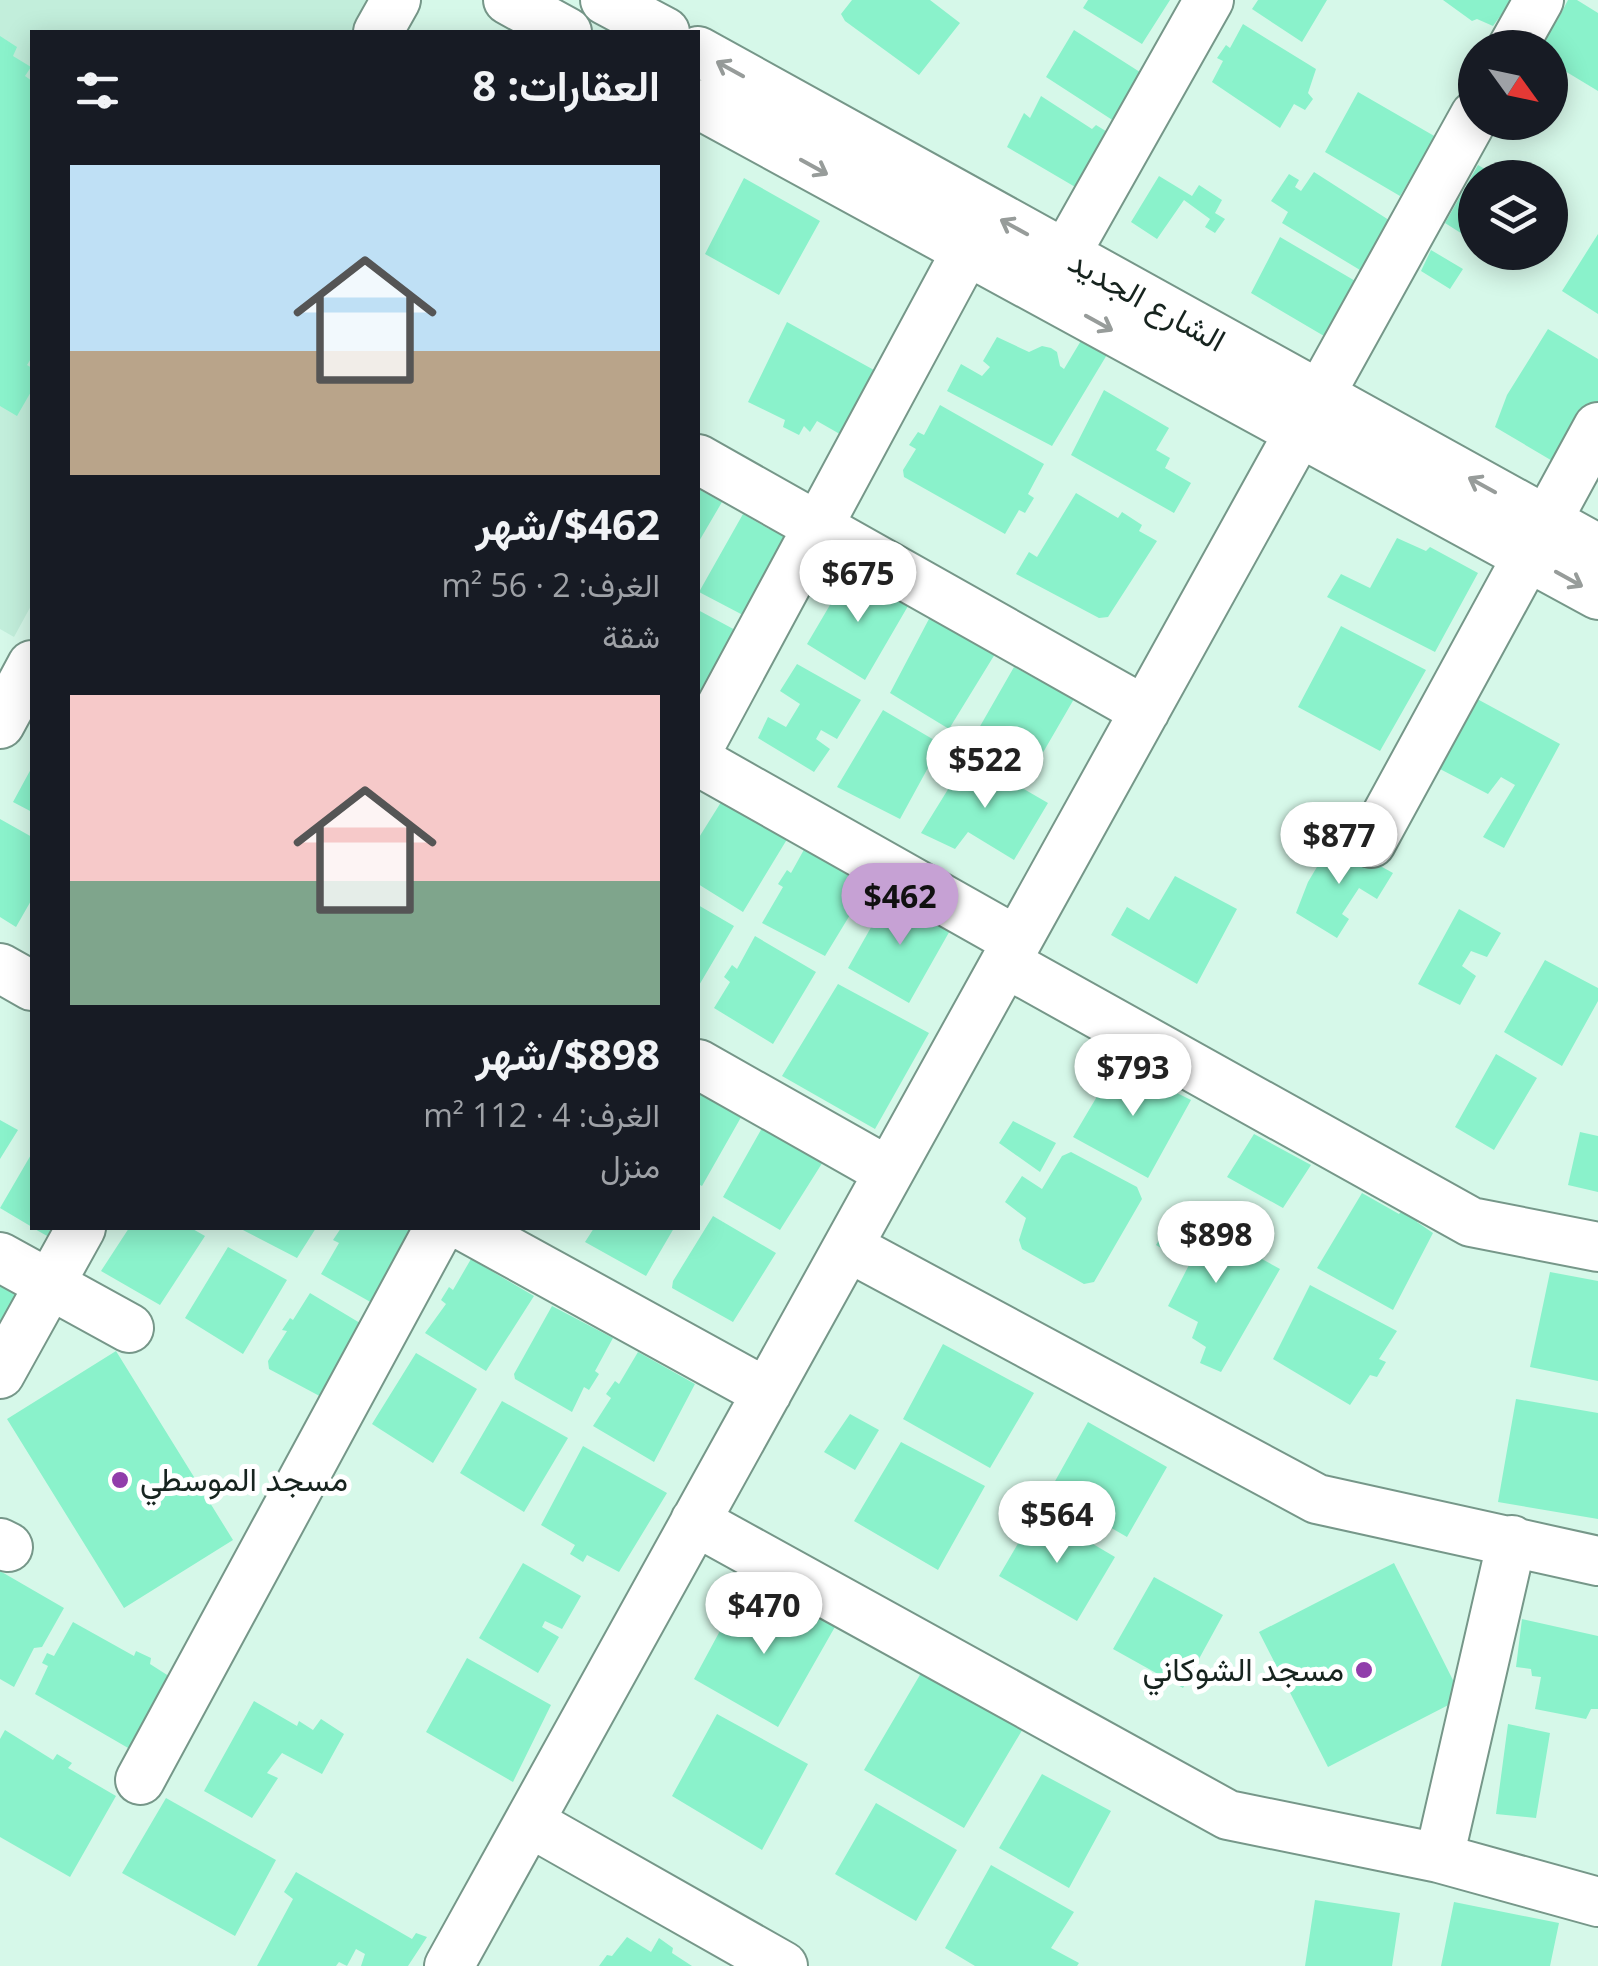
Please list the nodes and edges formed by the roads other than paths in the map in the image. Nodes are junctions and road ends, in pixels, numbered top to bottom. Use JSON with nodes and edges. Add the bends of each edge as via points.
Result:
{"nodes":[{"id":1,"x":396,"y":0,"type":"edge"},
{"id":2,"x":508,"y":0,"type":"edge"},
{"id":3,"x":606,"y":0,"type":"edge"},
{"id":4,"x":1209,"y":0,"type":"edge"},
{"id":5,"x":1539,"y":0,"type":"edge"},
{"id":6,"x":675,"y":28,"type":"edge"},
{"id":7,"x":379,"y":30,"type":"edge"},
{"id":8,"x":564,"y":30,"type":"edge"},
{"id":9,"x":1522,"y":30,"type":"edge"},
{"id":10,"x":700,"y":43,"type":"edge"},
{"id":11,"x":702,"y":117,"type":"edge"},
{"id":12,"x":1461,"y":140,"type":"edge"},
{"id":13,"x":967,"y":250,"type":"junction"},
{"id":14,"x":1065,"y":255,"type":"junction"},
{"id":15,"x":1311,"y":414,"type":"junction"},
{"id":16,"x":1598,"y":426,"type":"edge"},
{"id":17,"x":700,"y":460,"type":"edge"},
{"id":18,"x":818,"y":526,"type":"junction"},
{"id":19,"x":1535,"y":538,"type":"junction"},
{"id":20,"x":1598,"y":550,"type":"edge"},
{"id":21,"x":1598,"y":595,"type":"edge"},
{"id":22,"x":1146,"y":711,"type":"junction"},
{"id":23,"x":700,"y":745,"type":"edge"},
{"id":24,"x":700,"y":762,"type":"edge"},
{"id":25,"x":1371,"y":844,"type":"dead end"},
{"id":26,"x":1012,"y":952,"type":"junction"},
{"id":27,"x":0,"y":968,"type":"edge"},
{"id":28,"x":30,"y":985,"type":"edge"},
{"id":29,"x":700,"y":1065,"type":"edge"},
{"id":30,"x":890,"y":1172,"type":"junction"},
{"id":31,"x":80,"y":1230,"type":"edge"},
{"id":32,"x":437,"y":1230,"type":"edge"},
{"id":33,"x":472,"y":1230,"type":"edge"},
{"id":34,"x":848,"y":1247,"type":"junction"},
{"id":35,"x":1598,"y":1247,"type":"edge"},
{"id":36,"x":0,"y":1257,"type":"edge"},
{"id":37,"x":50,"y":1284,"type":"junction"},
{"id":38,"x":129,"y":1328,"type":"dead end"},
{"id":39,"x":0,"y":1374,"type":"edge"},
{"id":40,"x":767,"y":1393,"type":"junction"},
{"id":41,"x":696,"y":1522,"type":"junction"},
{"id":42,"x":1512,"y":1540,"type":"junction"},
{"id":43,"x":1598,"y":1561,"type":"edge"},
{"id":44,"x":140,"y":1780,"type":"dead end"},
{"id":45,"x":528,"y":1822,"type":"junction"},
{"id":46,"x":1439,"y":1858,"type":"junction"},
{"id":47,"x":1598,"y":1902,"type":"edge"},
{"id":48,"x":449,"y":1966,"type":"edge"},
{"id":49,"x":784,"y":1966,"type":"edge"}],
"edges":[{"from":1,"to":7,"type":"street"},
{"from":2,"to":8,"type":"street"},
{"from":3,"to":6,"type":"street","name":"الشارع الجديد"},
{"from":4,"to":14,"type":"street"},
{"from":5,"to":9,"type":"street"},
{"from":14,"to":10,"type":"street","name":"الشارع الجديد","one_way":true},
{"from":11,"to":13,"type":"street","name":"الشارع الجديد","one_way":true},
{"from":12,"to":15,"type":"street"},
{"from":13,"to":15,"type":"street","name":"الشارع الجديد","one_way":true},
{"from":13,"to":18,"type":"street"},
{"from":14,"to":15,"type":"street","name":"الشارع الجديد"},
{"from":15,"to":19,"type":"street","name":"الشارع الجديد"},
{"from":15,"to":22,"type":"street"},
{"from":16,"to":19,"type":"street"},
{"from":17,"to":18,"type":"street"},
{"from":18,"to":22,"type":"street"},
{"from":18,"to":23,"type":"street"},
{"from":19,"to":20,"type":"street","name":"الشارع الجديد"},
{"from":19,"to":21,"type":"street","name":"الشارع الجديد","one_way":true},
{"from":19,"to":25,"type":"street"},
{"from":22,"to":26,"type":"street"},
{"from":24,"to":26,"type":"street"},
{"from":26,"to":30,"type":"street"},
{"from":26,"to":35,"type":"street","via":[[1472,1222]]},
{"from":27,"to":28,"type":"street"},
{"from":29,"to":30,"type":"street"},
{"from":30,"to":34,"type":"street"},
{"from":31,"to":37,"type":"street"},
{"from":32,"to":44,"type":"street"},
{"from":33,"to":40,"type":"street"},
{"from":34,"to":40,"type":"street"},
{"from":34,"to":42,"type":"street","via":[[1317,1499]]},
{"from":36,"to":37,"type":"street"},
{"from":37,"to":38,"type":"street"},
{"from":37,"to":39,"type":"street"},
{"from":40,"to":41,"type":"street"},
{"from":41,"to":45,"type":"street"},
{"from":41,"to":46,"type":"street","via":[[1228,1814]]},
{"from":42,"to":43,"type":"street"},
{"from":42,"to":46,"type":"street"},
{"from":45,"to":48,"type":"street"},
{"from":45,"to":49,"type":"street"},
{"from":46,"to":47,"type":"street"}]}
